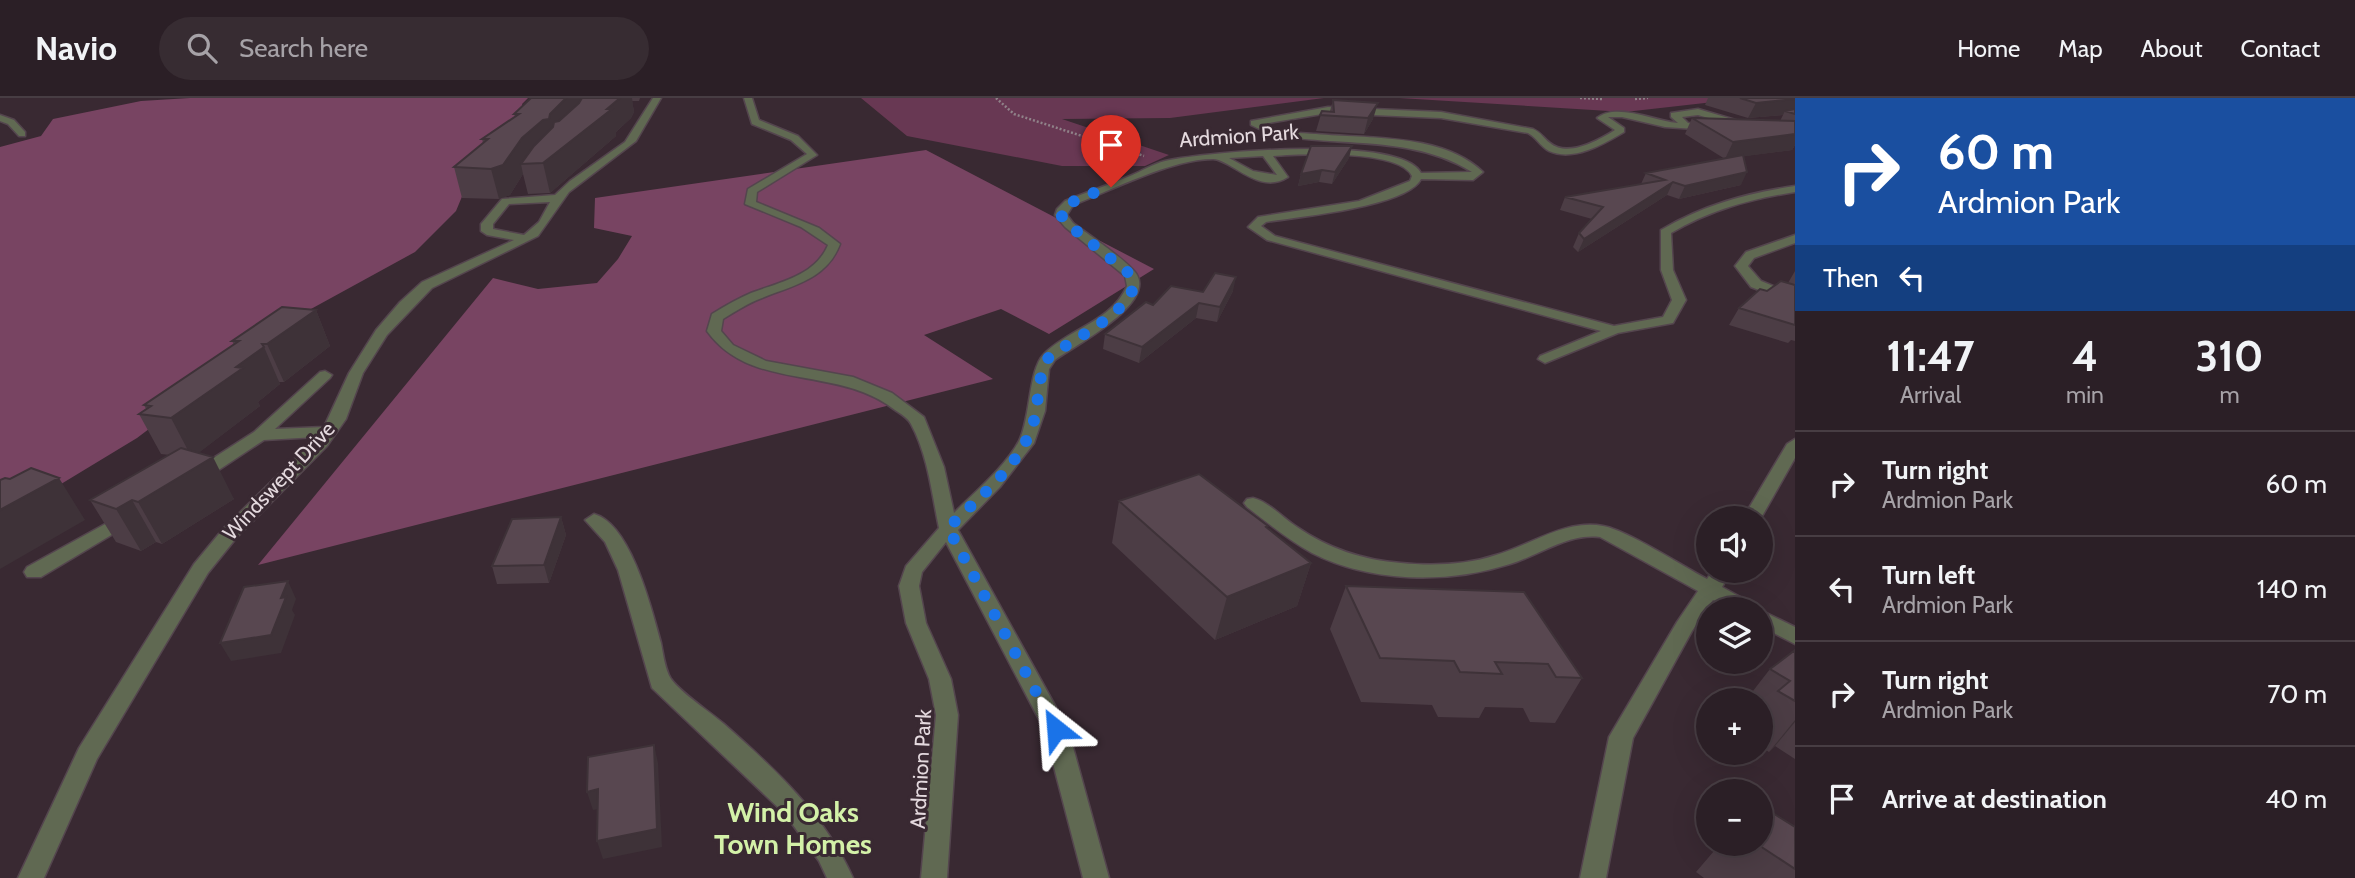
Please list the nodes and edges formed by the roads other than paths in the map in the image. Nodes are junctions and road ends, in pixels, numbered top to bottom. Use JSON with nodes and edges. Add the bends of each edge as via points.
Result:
{"nodes":[{"id":1,"x":748,"y":98,"type":"edge"},
{"id":2,"x":648,"y":103,"type":"edge"},
{"id":3,"x":0,"y":118,"type":"edge"},
{"id":4,"x":1689,"y":126,"type":"junction"},
{"id":5,"x":22,"y":134,"type":"dead end"},
{"id":6,"x":1266,"y":153,"type":"junction"},
{"id":7,"x":1220,"y":156,"type":"junction"},
{"id":8,"x":1418,"y":176,"type":"junction"},
{"id":9,"x":1795,"y":189,"type":"edge"},
{"id":10,"x":558,"y":198,"type":"junction"},
{"id":11,"x":526,"y":239,"type":"junction"},
{"id":12,"x":1795,"y":239,"type":"edge"},
{"id":13,"x":1795,"y":300,"type":"edge"},
{"id":14,"x":1614,"y":330,"type":"junction"},
{"id":15,"x":1545,"y":359,"type":"dead end"},
{"id":16,"x":324,"y":375,"type":"dead end"},
{"id":17,"x":328,"y":432,"type":"junction"},
{"id":18,"x":260,"y":435,"type":"junction"},
{"id":19,"x":1795,"y":444,"type":"edge"},
{"id":20,"x":179,"y":488,"type":"edge"},
{"id":21,"x":1253,"y":503,"type":"dead end"},
{"id":22,"x":1759,"y":506,"type":"edge"},
{"id":23,"x":145,"y":508,"type":"edge"},
{"id":24,"x":594,"y":520,"type":"dead end"},
{"id":25,"x":948,"y":528,"type":"junction"},
{"id":26,"x":1696,"y":571,"type":"edge"},
{"id":27,"x":34,"y":572,"type":"dead end"},
{"id":28,"x":1715,"y":583,"type":"edge"},
{"id":29,"x":1720,"y":583,"type":"edge"},
{"id":30,"x":1734,"y":597,"type":"edge"},
{"id":31,"x":1773,"y":624,"type":"edge"},
{"id":32,"x":1795,"y":636,"type":"edge"},
{"id":33,"x":31,"y":878,"type":"edge"},
{"id":34,"x":840,"y":878,"type":"edge"},
{"id":35,"x":934,"y":878,"type":"edge"},
{"id":36,"x":1096,"y":878,"type":"edge"},
{"id":37,"x":1593,"y":878,"type":"edge"}],
"edges":[{"from":1,"to":25,"type":"street","via":[[755,122],[791,136],[812,155],[752,191],[750,204],[821,231],[834,244],[832,256],[818,269],[717,317],[714,331],[728,348],[762,365],[848,380],[887,396],[918,420],[935,467]]},
{"from":2,"to":10,"type":"street","name":"Windswept Drive","via":[[635,138]]},
{"from":3,"to":5,"type":"street"},
{"from":4,"to":4,"type":"street","via":[[1751,125],[1698,112],[1674,115]]},
{"from":4,"to":8,"type":"street","via":[[1624,115],[1602,116],[1621,130],[1574,151],[1543,144],[1539,135],[1530,131],[1441,115],[1321,110],[1254,123],[1274,133],[1420,147],[1464,162],[1478,172],[1463,178]]},
{"from":6,"to":7,"type":"street","name":"Ardmion Park"},
{"from":6,"to":7,"type":"street","via":[[1283,177],[1250,175]]},
{"from":6,"to":8,"type":"street","name":"Ardmion Park","via":[[1376,155],[1406,163]]},
{"from":7,"to":25,"type":"street","name":"Ardmion Park","via":[[1164,164],[1062,209],[1069,225],[1131,275],[1133,293],[1121,308],[1049,357],[1042,369],[1037,411],[1026,443]]},
{"from":8,"to":14,"type":"street","via":[[1409,186],[1382,197],[1262,219],[1254,227],[1270,238],[1315,251]]},
{"from":9,"to":14,"type":"street","via":[[1728,202],[1691,215],[1665,232],[1667,270],[1679,300],[1668,320]]},
{"from":10,"to":11,"type":"street","name":"Windswept Drive","via":[[546,223]]},
{"from":10,"to":11,"type":"street","via":[[518,195],[503,202],[486,228]]},
{"from":11,"to":17,"type":"street","name":"Windswept Drive","via":[[427,285],[405,305],[362,363]]},
{"from":12,"to":13,"type":"street","via":[[1750,255],[1741,267],[1756,284]]},
{"from":14,"to":15,"type":"street"},
{"from":16,"to":18,"type":"street"},
{"from":17,"to":18,"type":"street"},
{"from":17,"to":33,"type":"street","name":"Windswept Drive","via":[[201,569],[87,755]]},
{"from":18,"to":20,"type":"street"},
{"from":19,"to":22,"type":"street"},
{"from":21,"to":26,"type":"street","via":[[1310,544],[1343,559],[1385,567],[1422,571],[1483,565],[1590,528]]},
{"from":23,"to":27,"type":"street"},
{"from":24,"to":34,"type":"street","via":[[613,539],[628,570],[660,682],[794,806]]},
{"from":25,"to":35,"type":"street","name":"Ardmion Park","via":[[913,571],[909,586],[916,624],[940,679],[947,715]]},
{"from":25,"to":36,"type":"street","via":[[1056,729]]},
{"from":28,"to":37,"type":"street","via":[[1621,737]]},
{"from":29,"to":30,"type":"street"},
{"from":31,"to":32,"type":"street"}]}
